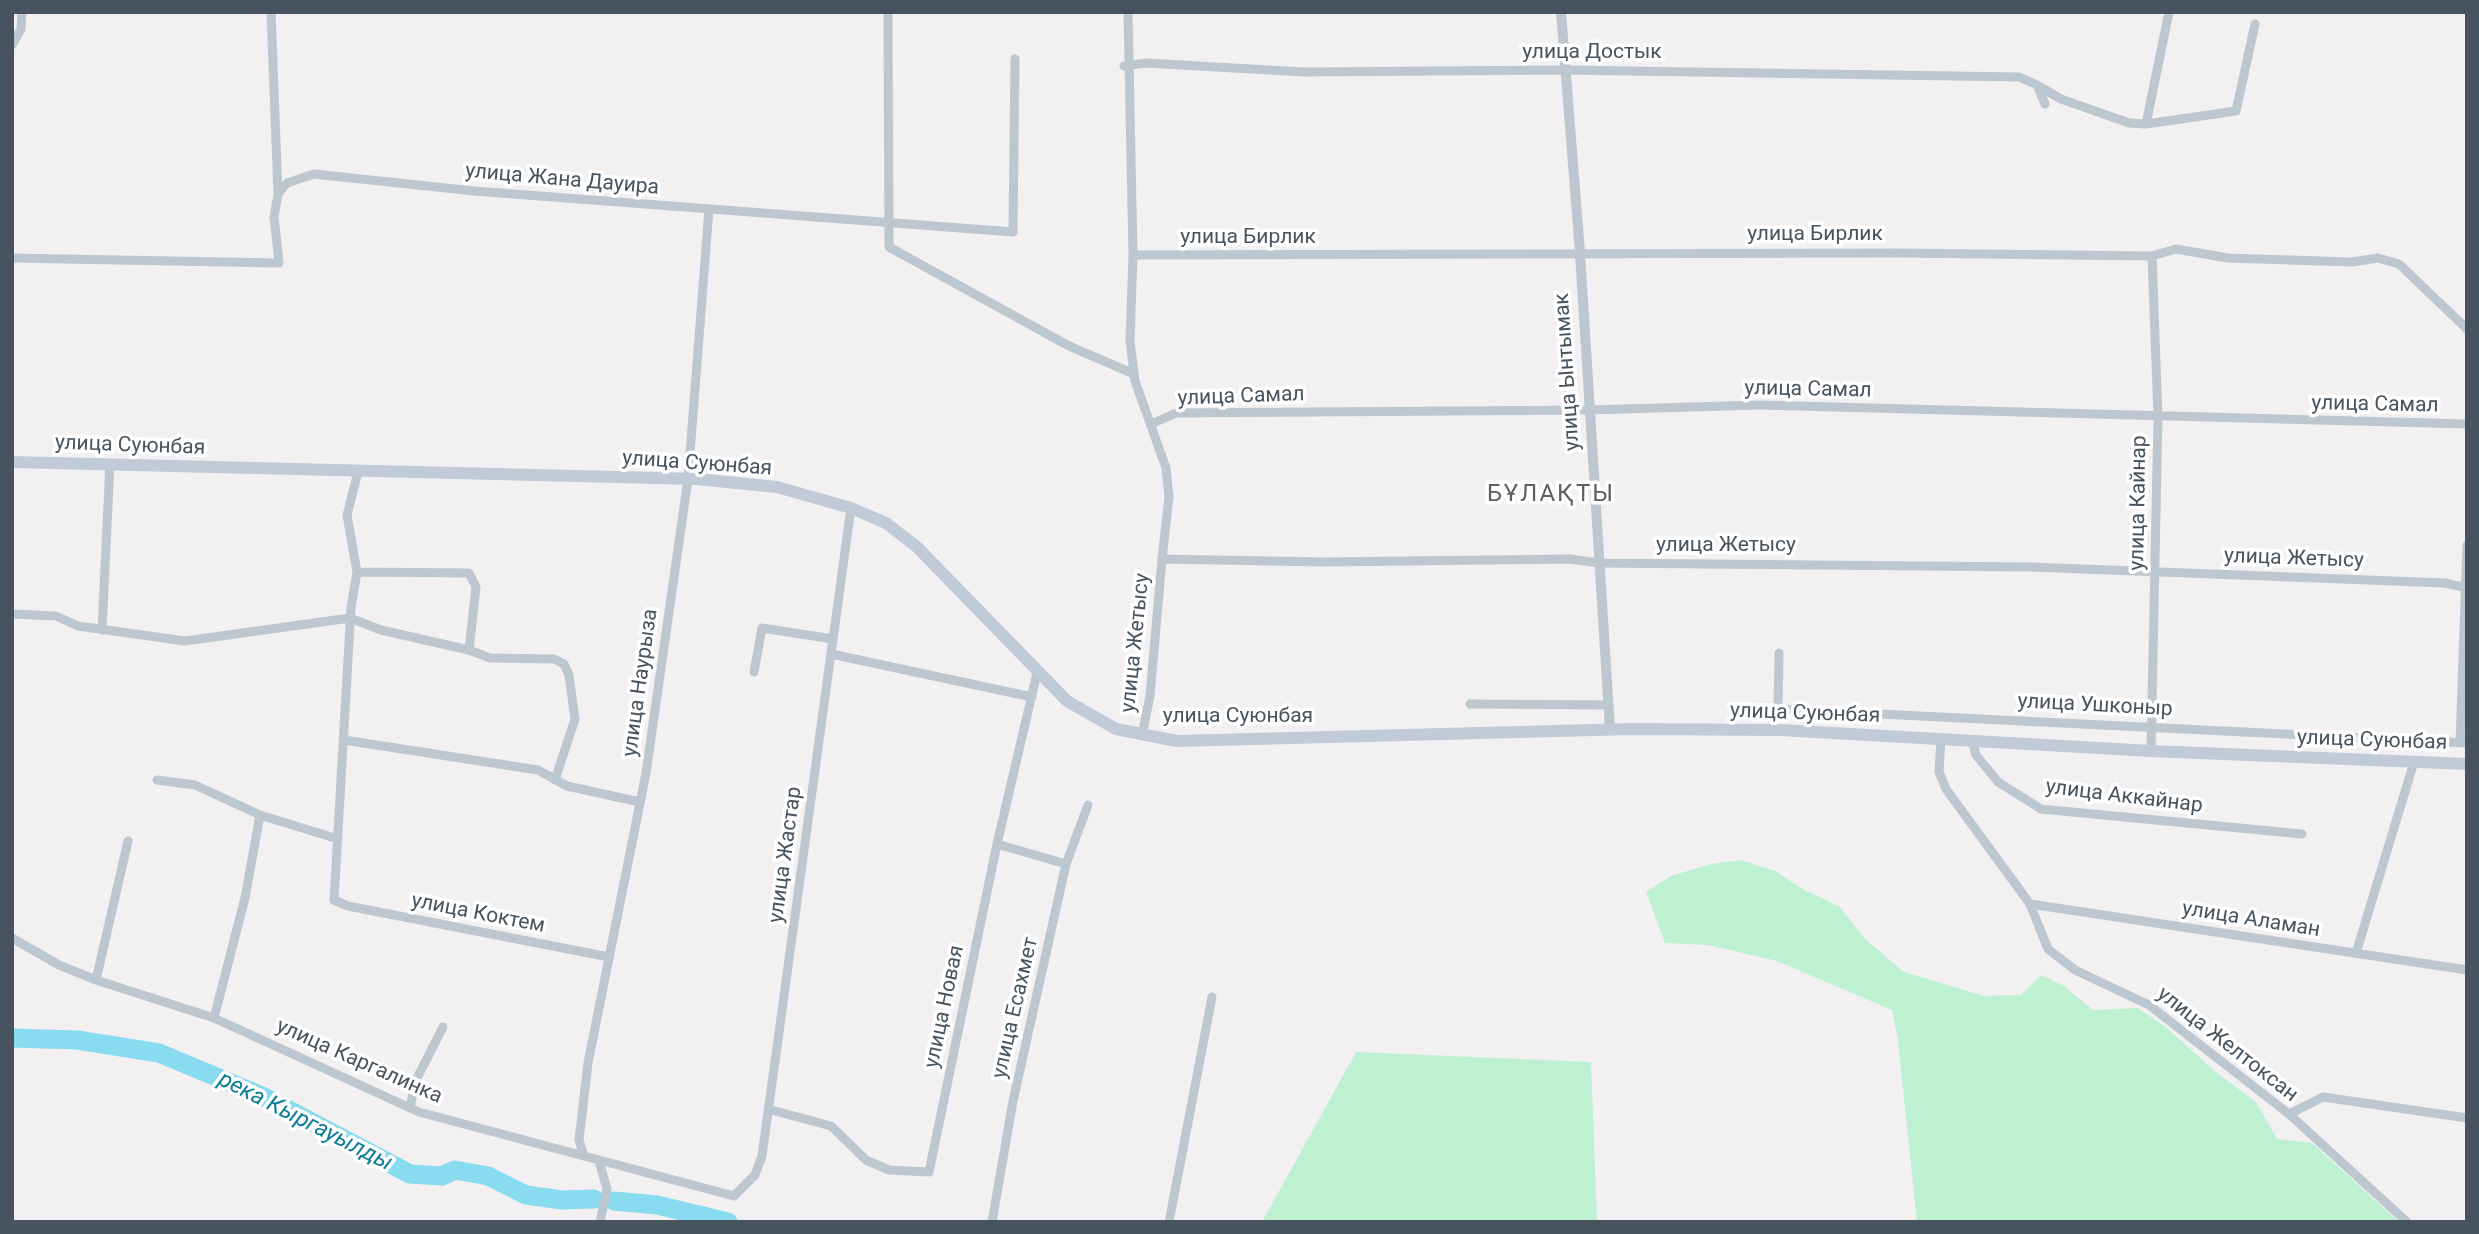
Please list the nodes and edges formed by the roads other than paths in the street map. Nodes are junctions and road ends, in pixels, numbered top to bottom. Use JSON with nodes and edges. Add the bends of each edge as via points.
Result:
{"nodes":[{"id":1,"x":22,"y":12,"type":"edge"},
{"id":2,"x":271,"y":12,"type":"edge"},
{"id":3,"x":888,"y":12,"type":"edge"},
{"id":4,"x":1128,"y":12,"type":"edge"},
{"id":5,"x":1561,"y":12,"type":"edge"},
{"id":6,"x":2169,"y":12,"type":"edge"},
{"id":7,"x":2256,"y":24,"type":"dead end"},
{"id":8,"x":12,"y":45,"type":"edge"},
{"id":9,"x":1015,"y":59,"type":"dead end"},
{"id":10,"x":1127,"y":65,"type":"junction"},
{"id":11,"x":1564,"y":70,"type":"junction"},
{"id":12,"x":2037,"y":85,"type":"junction"},
{"id":13,"x":2045,"y":104,"type":"dead end"},
{"id":14,"x":2146,"y":124,"type":"junction"},
{"id":15,"x":278,"y":194,"type":"junction"},
{"id":16,"x":709,"y":209,"type":"junction"},
{"id":17,"x":888,"y":224,"type":"junction"},
{"id":18,"x":1580,"y":253,"type":"junction"},
{"id":19,"x":1133,"y":256,"type":"junction"},
{"id":20,"x":2152,"y":256,"type":"junction"},
{"id":21,"x":12,"y":258,"type":"edge"},
{"id":22,"x":2467,"y":329,"type":"edge"},
{"id":23,"x":1135,"y":374,"type":"junction"},
{"id":24,"x":1589,"y":410,"type":"junction"},
{"id":25,"x":2158,"y":417,"type":"junction"},
{"id":26,"x":1151,"y":424,"type":"junction"},
{"id":27,"x":2467,"y":424,"type":"edge"},
{"id":28,"x":12,"y":462,"type":"edge"},
{"id":29,"x":110,"y":463,"type":"junction"},
{"id":30,"x":358,"y":472,"type":"junction"},
{"id":31,"x":688,"y":479,"type":"junction"},
{"id":32,"x":851,"y":508,"type":"junction"},
{"id":33,"x":2467,"y":545,"type":"edge"},
{"id":34,"x":1162,"y":559,"type":"junction"},
{"id":35,"x":1599,"y":563,"type":"junction"},
{"id":36,"x":2156,"y":571,"type":"junction"},
{"id":37,"x":357,"y":572,"type":"junction"},
{"id":38,"x":2466,"y":588,"type":"edge"},
{"id":39,"x":12,"y":614,"type":"edge"},
{"id":40,"x":350,"y":618,"type":"junction"},
{"id":41,"x":102,"y":630,"type":"junction"},
{"id":42,"x":833,"y":639,"type":"junction"},
{"id":43,"x":469,"y":650,"type":"junction"},
{"id":44,"x":1779,"y":653,"type":"dead end"},
{"id":45,"x":831,"y":654,"type":"junction"},
{"id":46,"x":754,"y":672,"type":"dead end"},
{"id":47,"x":1037,"y":673,"type":"junction"},
{"id":48,"x":1032,"y":697,"type":"junction"},
{"id":49,"x":1469,"y":704,"type":"dead end"},
{"id":50,"x":1608,"y":705,"type":"junction"},
{"id":51,"x":2152,"y":726,"type":"junction"},
{"id":52,"x":1609,"y":729,"type":"junction"},
{"id":53,"x":1142,"y":735,"type":"junction"},
{"id":54,"x":1941,"y":739,"type":"junction"},
{"id":55,"x":344,"y":740,"type":"junction"},
{"id":56,"x":1977,"y":741,"type":"junction"},
{"id":57,"x":2464,"y":743,"type":"edge"},
{"id":58,"x":2151,"y":751,"type":"junction"},
{"id":59,"x":2414,"y":762,"type":"junction"},
{"id":60,"x":2467,"y":764,"type":"edge"},
{"id":61,"x":157,"y":780,"type":"dead end"},
{"id":62,"x":555,"y":780,"type":"junction"},
{"id":63,"x":640,"y":802,"type":"junction"},
{"id":64,"x":1088,"y":805,"type":"dead end"},
{"id":65,"x":260,"y":815,"type":"junction"},
{"id":66,"x":2302,"y":834,"type":"dead end"},
{"id":67,"x":338,"y":839,"type":"junction"},
{"id":68,"x":128,"y":841,"type":"dead end"},
{"id":69,"x":996,"y":844,"type":"junction"},
{"id":70,"x":1066,"y":864,"type":"junction"},
{"id":71,"x":2030,"y":904,"type":"junction"},
{"id":72,"x":12,"y":938,"type":"edge"},
{"id":73,"x":2356,"y":953,"type":"junction"},
{"id":74,"x":609,"y":957,"type":"junction"},
{"id":75,"x":2467,"y":970,"type":"edge"},
{"id":76,"x":96,"y":980,"type":"junction"},
{"id":77,"x":1212,"y":997,"type":"dead end"},
{"id":78,"x":214,"y":1017,"type":"junction"},
{"id":79,"x":443,"y":1027,"type":"dead end"},
{"id":80,"x":410,"y":1108,"type":"junction"},
{"id":81,"x":768,"y":1109,"type":"junction"},
{"id":82,"x":2289,"y":1114,"type":"junction"},
{"id":83,"x":2467,"y":1118,"type":"edge"},
{"id":84,"x":584,"y":1156,"type":"junction"},
{"id":85,"x":599,"y":1161,"type":"junction"},
{"id":86,"x":734,"y":1196,"type":"joint"},
{"id":87,"x":600,"y":1222,"type":"edge"},
{"id":88,"x":992,"y":1222,"type":"edge"},
{"id":89,"x":1169,"y":1222,"type":"edge"},
{"id":90,"x":2406,"y":1222,"type":"edge"}],
"edges":[{"from":1,"to":8,"type":"street","via":[[21,29]]},
{"from":2,"to":15,"type":"street"},
{"from":3,"to":17,"type":"street"},
{"from":4,"to":10,"type":"street"},
{"from":5,"to":11,"type":"street","name":"улица Ынтымак"},
{"from":6,"to":14,"type":"street"},
{"from":7,"to":14,"type":"street","name":"улица Достык","via":[[2236,111]]},
{"from":9,"to":17,"type":"street","name":"улица Жана Дауира","via":[[1013,232]]},
{"from":10,"to":11,"type":"street","name":"улица Достык","via":[[1304,72]]},
{"from":10,"to":19,"type":"street"},
{"from":11,"to":12,"type":"street","name":"улица Достык","via":[[2019,77]]},
{"from":11,"to":18,"type":"street","name":"улица Ынтымак"},
{"from":12,"to":13,"type":"street"},
{"from":12,"to":14,"type":"street","name":"улица Достык","via":[[2061,99],[2129,123]]},
{"from":15,"to":16,"type":"street","name":"улица Жана Дауира","via":[[287,183],[314,174]]},
{"from":15,"to":21,"type":"street","via":[[274,217],[279,262]]},
{"from":16,"to":17,"type":"street","name":"улица Жана Дауира"},
{"from":16,"to":31,"type":"street","name":"улица Наурыза"},
{"from":17,"to":23,"type":"street","via":[[889,247],[1069,346]]},
{"from":18,"to":19,"type":"street","name":"улица Бирлик"},
{"from":18,"to":20,"type":"street","name":"улица Бирлик"},
{"from":18,"to":24,"type":"street","name":"улица Ынтымак"},
{"from":19,"to":23,"type":"street","via":[[1130,341]]},
{"from":20,"to":22,"type":"street","name":"улица Бирлик","via":[[2176,249],[2228,258],[2352,262],[2378,258],[2399,264]]},
{"from":20,"to":25,"type":"street","name":"улица Кайнар"},
{"from":23,"to":26,"type":"street"},
{"from":24,"to":25,"type":"street","name":"улица Самал","via":[[1760,405]]},
{"from":24,"to":26,"type":"street","name":"улица Самал","via":[[1176,413]]},
{"from":24,"to":35,"type":"street","name":"улица Ынтымак"},
{"from":25,"to":27,"type":"street","name":"улица Самал"},
{"from":25,"to":36,"type":"street","name":"улица Кайнар"},
{"from":26,"to":34,"type":"street","via":[[1166,468],[1169,497]]},
{"from":28,"to":29,"type":"main road","name":"улица Суюнбая"},
{"from":29,"to":30,"type":"main road","name":"улица Суюнбая"},
{"from":29,"to":41,"type":"street"},
{"from":30,"to":31,"type":"main road","name":"улица Суюнбая"},
{"from":30,"to":37,"type":"street","via":[[347,515]]},
{"from":31,"to":32,"type":"main road","name":"улица Суюнбая","via":[[777,487]]},
{"from":31,"to":63,"type":"street","name":"улица Наурыза"},
{"from":32,"to":42,"type":"street","name":"улица Жастар"},
{"from":32,"to":47,"type":"main road","name":"улица Суюнбая","via":[[886,523],[917,547]]},
{"from":33,"to":38,"type":"street"},
{"from":34,"to":35,"type":"street","name":"улица Жетысу","via":[[1570,559]]},
{"from":34,"to":53,"type":"street","name":"улица Жетысу","via":[[1150,696]]},
{"from":35,"to":36,"type":"street","name":"улица Жетысу"},
{"from":35,"to":50,"type":"street","name":"улица Ынтымак"},
{"from":36,"to":38,"type":"street","name":"улица Жетысу","via":[[2445,583]]},
{"from":36,"to":51,"type":"street","name":"улица Кайнар"},
{"from":37,"to":40,"type":"street"},
{"from":37,"to":43,"type":"street","via":[[469,573],[476,587]]},
{"from":38,"to":57,"type":"street"},
{"from":39,"to":41,"type":"street","via":[[56,616]]},
{"from":40,"to":41,"type":"street","via":[[185,641]]},
{"from":40,"to":43,"type":"street","via":[[381,630]]},
{"from":40,"to":55,"type":"street"},
{"from":42,"to":45,"type":"street","name":"улица Жастар"},
{"from":42,"to":46,"type":"street","via":[[762,628]]},
{"from":43,"to":62,"type":"street","via":[[490,659],[554,659],[564,664],[575,719]]},
{"from":44,"to":51,"type":"street","name":"улица Ушконыр","via":[[1778,709]]},
{"from":45,"to":48,"type":"street"},
{"from":45,"to":81,"type":"street","name":"улица Жастар"},
{"from":47,"to":48,"type":"street","name":"улица Новая"},
{"from":47,"to":53,"type":"main road","name":"улица Суюнбая","via":[[1067,701],[1116,729]]},
{"from":48,"to":69,"type":"street","name":"улица Новая"},
{"from":49,"to":50,"type":"street"},
{"from":50,"to":52,"type":"street","name":"улица Ынтымак"},
{"from":51,"to":57,"type":"street","name":"улица Ушконыр"},
{"from":51,"to":58,"type":"street","name":"улица Кайнар"},
{"from":52,"to":53,"type":"main road","name":"улица Суюнбая","via":[[1177,741]]},
{"from":52,"to":54,"type":"main road","name":"улица Суюнбая","via":[[1780,730]]},
{"from":54,"to":56,"type":"main road","name":"улица Суюнбая"},
{"from":54,"to":71,"type":"street","name":"улица Желтоксан","via":[[1939,772],[1946,789]]},
{"from":55,"to":62,"type":"street","via":[[538,770]]},
{"from":55,"to":67,"type":"street"},
{"from":56,"to":58,"type":"main road","name":"улица Суюнбая"},
{"from":56,"to":66,"type":"street","name":"улица Аккайнар","via":[[1976,755],[1998,782],[2041,809]]},
{"from":58,"to":59,"type":"main road","name":"улица Суюнбая"},
{"from":59,"to":60,"type":"main road","name":"улица Суюнбая"},
{"from":59,"to":73,"type":"street"},
{"from":61,"to":65,"type":"street","via":[[195,785]]},
{"from":62,"to":63,"type":"street"},
{"from":63,"to":74,"type":"street","name":"улица Наурыза"},
{"from":64,"to":70,"type":"street","name":"улица Есахмет"},
{"from":65,"to":67,"type":"street"},
{"from":65,"to":78,"type":"street","via":[[245,898]]},
{"from":67,"to":74,"type":"street","name":"улица Коктем","via":[[334,900],[339,904]]},
{"from":68,"to":76,"type":"street"},
{"from":69,"to":70,"type":"street"},
{"from":69,"to":81,"type":"street","name":"улица Новая","via":[[929,1172],[889,1170],[866,1160],[831,1126]]},
{"from":70,"to":88,"type":"street","name":"улица Есахмет","via":[[1013,1101]]},
{"from":71,"to":73,"type":"street","name":"улица Аламан"},
{"from":71,"to":82,"type":"street","name":"улица Желтоксан","via":[[2048,949],[2075,970],[2149,1005]]},
{"from":72,"to":76,"type":"street","name":"улица Каргалинка"},
{"from":73,"to":75,"type":"street","name":"улица Аламан"},
{"from":74,"to":84,"type":"street","name":"улица Наурыза","via":[[588,1063],[579,1140]]},
{"from":76,"to":78,"type":"street","name":"улица Каргалинка"},
{"from":77,"to":89,"type":"street"},
{"from":78,"to":80,"type":"street","name":"улица Каргалинка"},
{"from":79,"to":80,"type":"street","via":[[415,1082]]},
{"from":80,"to":84,"type":"street","name":"улица Каргалинка"},
{"from":81,"to":86,"type":"street","name":"улица Жастар","via":[[760,1165]]},
{"from":82,"to":83,"type":"street","via":[[2323,1097]]},
{"from":82,"to":90,"type":"street","name":"улица Желтоксан"},
{"from":84,"to":85,"type":"street","name":"улица Каргалинка"},
{"from":85,"to":86,"type":"street","name":"улица Каргалинка"},
{"from":85,"to":87,"type":"street","via":[[607,1189]]}]}
